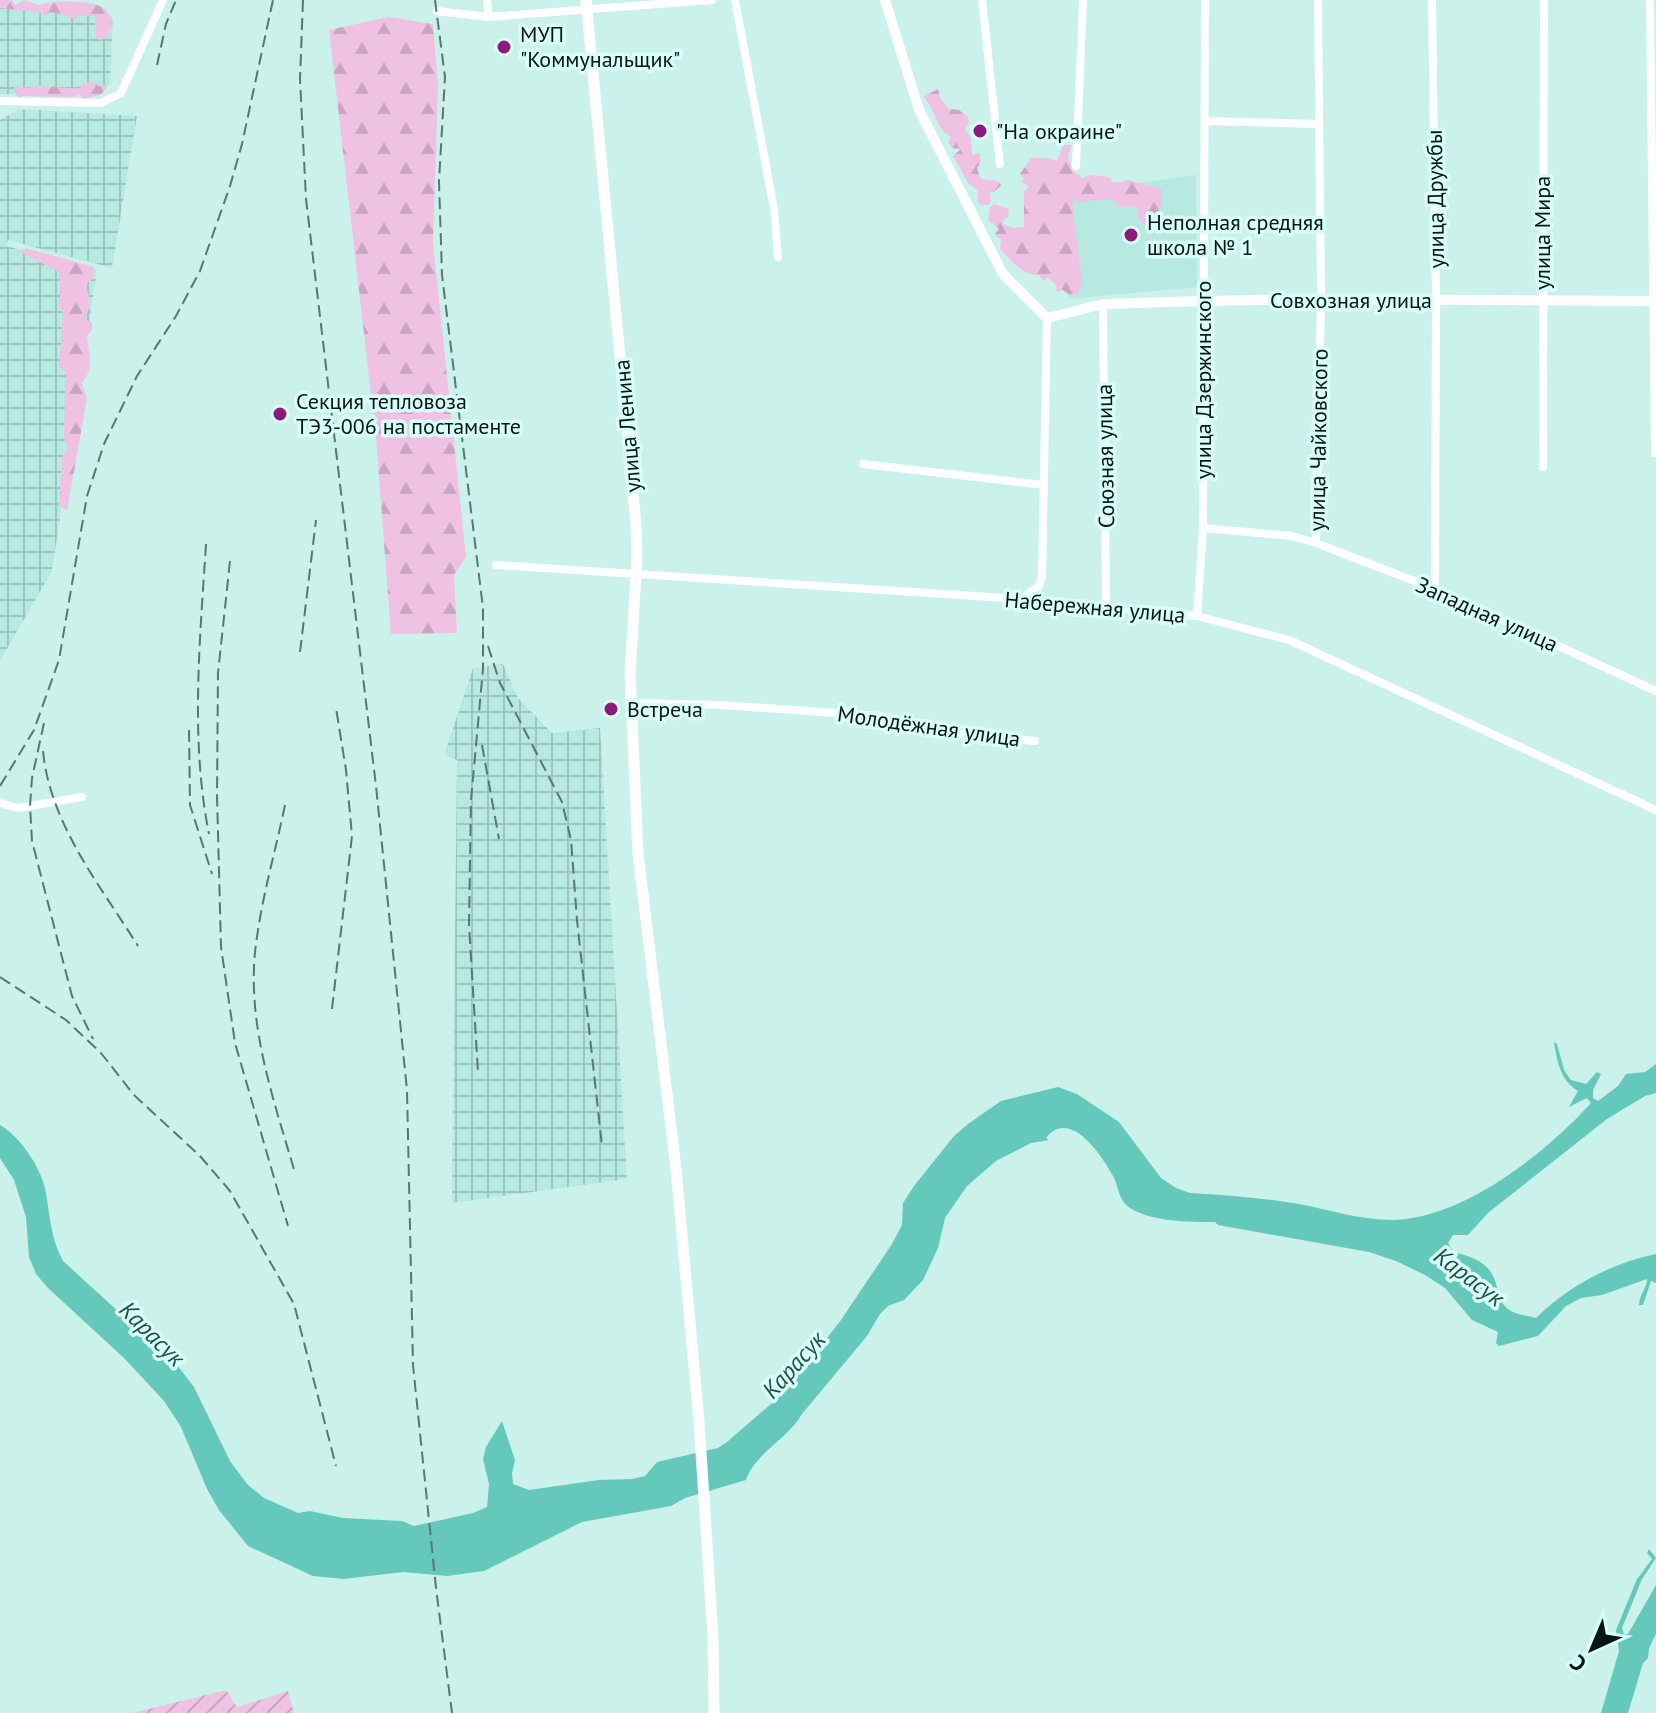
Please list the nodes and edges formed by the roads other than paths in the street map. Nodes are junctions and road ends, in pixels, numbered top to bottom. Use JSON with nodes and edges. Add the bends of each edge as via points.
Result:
{"nodes":[{"id":1,"x":163,"y":0,"type":"edge"},
{"id":2,"x":487,"y":0,"type":"edge"},
{"id":3,"x":712,"y":0,"type":"edge"},
{"id":4,"x":735,"y":0,"type":"edge"},
{"id":5,"x":885,"y":0,"type":"edge"},
{"id":6,"x":982,"y":0,"type":"edge"},
{"id":7,"x":1083,"y":0,"type":"edge"},
{"id":8,"x":1205,"y":0,"type":"edge"},
{"id":9,"x":1318,"y":0,"type":"edge"},
{"id":10,"x":1432,"y":0,"type":"edge"},
{"id":11,"x":1544,"y":0,"type":"edge"},
{"id":12,"x":1650,"y":0,"type":"edge"},
{"id":13,"x":586,"y":5,"type":"edge"},
{"id":14,"x":437,"y":11,"type":"dead end"},
{"id":15,"x":489,"y":17,"type":"junction"},
{"id":16,"x":0,"y":101,"type":"edge"},
{"id":17,"x":1205,"y":121,"type":"junction"},
{"id":18,"x":1318,"y":124,"type":"junction"},
{"id":19,"x":1000,"y":164,"type":"dead end"},
{"id":20,"x":1076,"y":166,"type":"dead end"},
{"id":21,"x":778,"y":257,"type":"dead end"},
{"id":22,"x":1321,"y":299,"type":"junction"},
{"id":23,"x":1436,"y":299,"type":"junction"},
{"id":24,"x":1541,"y":300,"type":"junction"},
{"id":25,"x":1203,"y":301,"type":"junction"},
{"id":26,"x":1655,"y":301,"type":"edge"},
{"id":27,"x":1103,"y":304,"type":"junction"},
{"id":28,"x":1047,"y":318,"type":"junction"},
{"id":29,"x":1655,"y":453,"type":"edge"},
{"id":30,"x":863,"y":464,"type":"dead end"},
{"id":31,"x":1543,"y":467,"type":"dead end"},
{"id":32,"x":1044,"y":485,"type":"junction"},
{"id":33,"x":1203,"y":528,"type":"junction"},
{"id":34,"x":1316,"y":543,"type":"junction"},
{"id":35,"x":496,"y":565,"type":"dead end"},
{"id":36,"x":636,"y":575,"type":"junction"},
{"id":37,"x":1435,"y":589,"type":"junction"},
{"id":38,"x":1021,"y":599,"type":"junction"},
{"id":39,"x":1106,"y":608,"type":"junction"},
{"id":40,"x":1197,"y":616,"type":"junction"},
{"id":41,"x":1656,"y":691,"type":"edge"},
{"id":42,"x":631,"y":703,"type":"junction"},
{"id":43,"x":1035,"y":741,"type":"dead end"},
{"id":44,"x":82,"y":797,"type":"dead end"},
{"id":45,"x":0,"y":803,"type":"edge"},
{"id":46,"x":1656,"y":810,"type":"edge"},
{"id":47,"x":714,"y":1713,"type":"edge"}],
"edges":[{"from":1,"to":16,"type":"street","via":[[121,93],[101,103]]},
{"from":2,"to":15,"type":"street"},
{"from":3,"to":13,"type":"street"},
{"from":4,"to":21,"type":"street"},
{"from":5,"to":28,"type":"street","via":[[919,110],[1003,274]]},
{"from":6,"to":19,"type":"street"},
{"from":7,"to":20,"type":"street"},
{"from":8,"to":17,"type":"street","name":"улица Дзержинского"},
{"from":9,"to":18,"type":"street","name":"улица Чайковского"},
{"from":10,"to":23,"type":"street","name":"улица Дружбы"},
{"from":11,"to":24,"type":"street","name":"улица Мира"},
{"from":12,"to":26,"type":"street"},
{"from":13,"to":15,"type":"street"},
{"from":13,"to":36,"type":"main road","name":"улица Ленина","via":[[636,525]]},
{"from":14,"to":15,"type":"street"},
{"from":17,"to":18,"type":"street"},
{"from":17,"to":25,"type":"street","name":"улица Дзержинского"},
{"from":18,"to":22,"type":"street","name":"улица Чайковского"},
{"from":22,"to":23,"type":"street","name":"Совхозная улица"},
{"from":22,"to":25,"type":"street","name":"Совхозная улица"},
{"from":22,"to":34,"type":"street","name":"улица Чайковского"},
{"from":23,"to":24,"type":"street","name":"Совхозная улица"},
{"from":23,"to":37,"type":"street","name":"улица Дружбы"},
{"from":24,"to":26,"type":"street","name":"Совхозная улица"},
{"from":24,"to":31,"type":"street","name":"улица Мира"},
{"from":25,"to":27,"type":"street","name":"Совхозная улица"},
{"from":25,"to":33,"type":"street","name":"улица Дзержинского"},
{"from":26,"to":29,"type":"street"},
{"from":27,"to":28,"type":"street","name":"Совхозная улица"},
{"from":27,"to":39,"type":"street","name":"Союзная улица"},
{"from":28,"to":32,"type":"street"},
{"from":30,"to":32,"type":"street"},
{"from":32,"to":38,"type":"street","via":[[1042,576],[1039,586]]},
{"from":33,"to":34,"type":"street","name":"Западная улица"},
{"from":33,"to":40,"type":"street","name":"улица Дзержинского"},
{"from":34,"to":37,"type":"street","name":"Западная улица"},
{"from":35,"to":36,"type":"street","name":"Набережная улица"},
{"from":36,"to":38,"type":"street","name":"Набережная улица"},
{"from":36,"to":42,"type":"main road","name":"улица Ленина"},
{"from":37,"to":41,"type":"street","name":"Западная улица"},
{"from":38,"to":39,"type":"street","name":"Набережная улица"},
{"from":39,"to":40,"type":"street","name":"Набережная улица"},
{"from":40,"to":46,"type":"street","name":"Набережная улица","via":[[1289,640]]},
{"from":42,"to":43,"type":"street","name":"Молодёжная улица","via":[[880,716],[933,731]]},
{"from":42,"to":47,"type":"main road","name":"улица Ленина","via":[[638,853],[676,1169],[699,1422]]},
{"from":44,"to":45,"type":"street","via":[[18,808]]}]}
